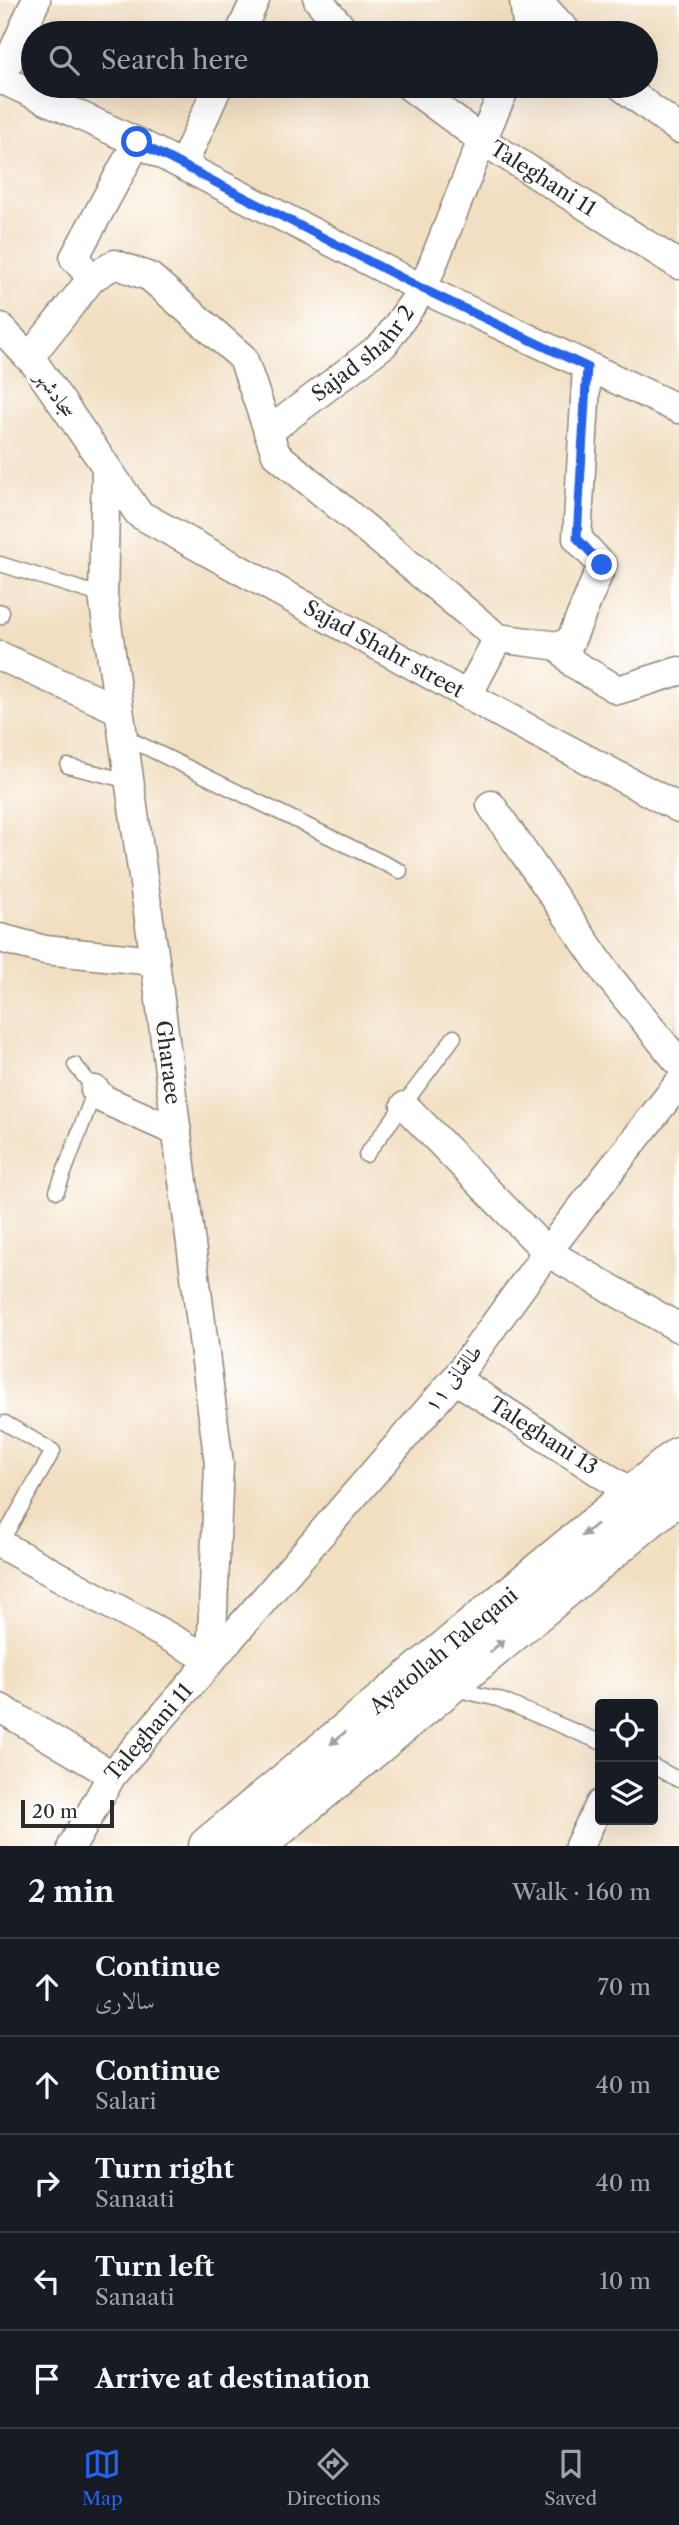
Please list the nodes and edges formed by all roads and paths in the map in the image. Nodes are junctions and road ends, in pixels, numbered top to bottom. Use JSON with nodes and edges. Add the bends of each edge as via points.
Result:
{"nodes":[{"id":1,"x":36,"y":0,"type":"edge"},
{"id":2,"x":255,"y":0,"type":"edge"},
{"id":3,"x":318,"y":0,"type":"edge"},
{"id":4,"x":524,"y":0,"type":"edge"},
{"id":5,"x":537,"y":0,"type":"edge"},
{"id":6,"x":27,"y":21,"type":"edge"},
{"id":7,"x":245,"y":21,"type":"edge"},
{"id":8,"x":336,"y":21,"type":"edge"},
{"id":9,"x":527,"y":21,"type":"edge"},
{"id":10,"x":557,"y":21,"type":"edge"},
{"id":11,"x":21,"y":34,"type":"edge"},
{"id":12,"x":1,"y":80,"type":"edge"},
{"id":13,"x":21,"y":89,"type":"edge"},
{"id":14,"x":40,"y":98,"type":"edge"},
{"id":15,"x":213,"y":98,"type":"edge"},
{"id":16,"x":425,"y":98,"type":"edge"},
{"id":17,"x":501,"y":98,"type":"edge"},
{"id":18,"x":637,"y":98,"type":"edge"},
{"id":19,"x":679,"y":129,"type":"edge"},
{"id":20,"x":482,"y":141,"type":"junction"},
{"id":21,"x":137,"y":142,"type":"junction"},
{"id":22,"x":183,"y":165,"type":"junction"},
{"id":23,"x":679,"y":265,"type":"edge"},
{"id":24,"x":92,"y":278,"type":"junction"},
{"id":25,"x":423,"y":289,"type":"junction"},
{"id":26,"x":0,"y":327,"type":"edge"},
{"id":27,"x":29,"y":358,"type":"junction"},
{"id":28,"x":587,"y":367,"type":"junction"},
{"id":29,"x":679,"y":410,"type":"edge"},
{"id":30,"x":268,"y":432,"type":"junction"},
{"id":31,"x":106,"y":467,"type":"junction"},
{"id":32,"x":0,"y":564,"type":"edge"},
{"id":33,"x":103,"y":596,"type":"junction"},
{"id":34,"x":498,"y":638,"type":"junction"},
{"id":35,"x":559,"y":646,"type":"junction"},
{"id":36,"x":0,"y":656,"type":"edge"},
{"id":37,"x":679,"y":671,"type":"edge"},
{"id":38,"x":468,"y":695,"type":"junction"},
{"id":39,"x":121,"y":723,"type":"junction"},
{"id":40,"x":68,"y":765,"type":"dead end"},
{"id":41,"x":129,"y":781,"type":"junction"},
{"id":42,"x":491,"y":805,"type":"dead end"},
{"id":43,"x":679,"y":808,"type":"edge"},
{"id":44,"x":400,"y":871,"type":"dead end"},
{"id":45,"x":0,"y":938,"type":"edge"},
{"id":46,"x":155,"y":961,"type":"junction"},
{"id":47,"x":454,"y":1037,"type":"dead end"},
{"id":48,"x":679,"y":1063,"type":"edge"},
{"id":49,"x":75,"y":1065,"type":"dead end"},
{"id":50,"x":679,"y":1083,"type":"edge"},
{"id":51,"x":95,"y":1090,"type":"junction"},
{"id":52,"x":405,"y":1106,"type":"junction"},
{"id":53,"x":177,"y":1132,"type":"junction"},
{"id":54,"x":366,"y":1155,"type":"dead end"},
{"id":55,"x":57,"y":1191,"type":"dead end"},
{"id":56,"x":547,"y":1252,"type":"junction"},
{"id":57,"x":679,"y":1328,"type":"edge"},
{"id":58,"x":455,"y":1379,"type":"junction"},
{"id":59,"x":5,"y":1423,"type":"dead end"},
{"id":60,"x":679,"y":1456,"type":"edge"},
{"id":61,"x":633,"y":1494,"type":"junction"},
{"id":62,"x":679,"y":1494,"type":"edge"},
{"id":63,"x":0,"y":1543,"type":"edge"},
{"id":64,"x":211,"y":1660,"type":"junction"},
{"id":65,"x":448,"y":1687,"type":"junction"},
{"id":66,"x":0,"y":1708,"type":"edge"},
{"id":67,"x":595,"y":1740,"type":"edge"},
{"id":68,"x":658,"y":1769,"type":"edge"},
{"id":69,"x":113,"y":1775,"type":"junction"},
{"id":70,"x":679,"y":1780,"type":"edge"},
{"id":71,"x":595,"y":1814,"type":"edge"},
{"id":72,"x":72,"y":1846,"type":"edge"},
{"id":73,"x":208,"y":1846,"type":"edge"},
{"id":74,"x":256,"y":1846,"type":"edge"},
{"id":75,"x":579,"y":1846,"type":"edge"}],
"edges":[{"from":1,"to":6,"type":"street"},
{"from":2,"to":7,"type":"street"},
{"from":3,"to":8,"type":"street"},
{"from":4,"to":9,"type":"street"},
{"from":5,"to":10,"type":"street"},
{"from":11,"to":12,"type":"street"},
{"from":12,"to":13,"type":"street"},
{"from":14,"to":21,"type":"street"},
{"from":15,"to":22,"type":"street"},
{"from":16,"to":20,"type":"street","name":"Taleghani 11"},
{"from":17,"to":20,"type":"street","name":"Sajad shahr 2"},
{"from":18,"to":19,"type":"street"},
{"from":20,"to":23,"type":"street","name":"Taleghani 11"},
{"from":20,"to":25,"type":"street","name":"Sajad shahr 2"},
{"from":21,"to":22,"type":"street"},
{"from":21,"to":24,"type":"street","via":[[74,258]]},
{"from":22,"to":25,"type":"street"},
{"from":24,"to":27,"type":"street"},
{"from":24,"to":30,"type":"street","via":[[115,264],[150,277],[243,358]]},
{"from":25,"to":28,"type":"street"},
{"from":25,"to":30,"type":"street","name":"Sajad shahr 2","via":[[384,344]]},
{"from":26,"to":27,"type":"street","name":"سجادشهر"},
{"from":27,"to":31,"type":"street","name":"سجادشهر"},
{"from":28,"to":29,"type":"street"},
{"from":28,"to":35,"type":"street","via":[[577,538],[602,565],[570,642]]},
{"from":30,"to":34,"type":"street","via":[[276,454]]},
{"from":31,"to":33,"type":"street","name":"Gharaee"},
{"from":31,"to":38,"type":"street","name":"Sajad Shahr street","via":[[139,514]]},
{"from":32,"to":33,"type":"lane"},
{"from":33,"to":39,"type":"street","name":"Gharaee"},
{"from":34,"to":35,"type":"street"},
{"from":34,"to":38,"type":"street"},
{"from":35,"to":37,"type":"street","via":[[574,664],[618,690]]},
{"from":36,"to":39,"type":"street"},
{"from":38,"to":43,"type":"street","name":"Sajad Shahr street"},
{"from":39,"to":41,"type":"street","name":"Gharaee"},
{"from":39,"to":44,"type":"lane"},
{"from":40,"to":41,"type":"lane"},
{"from":41,"to":46,"type":"street","name":"Gharaee"},
{"from":42,"to":48,"type":"street","via":[[610,978]]},
{"from":45,"to":46,"type":"street","via":[[45,950]]},
{"from":46,"to":53,"type":"street","name":"Gharaee"},
{"from":47,"to":52,"type":"lane"},
{"from":49,"to":51,"type":"lane"},
{"from":50,"to":56,"type":"street","name":"طالقانی ۱۱"},
{"from":51,"to":53,"type":"street","via":[[103,1099]]},
{"from":51,"to":55,"type":"lane"},
{"from":52,"to":54,"type":"lane"},
{"from":52,"to":56,"type":"street"},
{"from":53,"to":64,"type":"street","name":"Gharaee","via":[[219,1464]]},
{"from":56,"to":57,"type":"street"},
{"from":56,"to":58,"type":"street","name":"طالقانی ۱۱"},
{"from":58,"to":61,"type":"street","name":"Taleghani 13"},
{"from":58,"to":64,"type":"street","name":"طالقانی ۱۱"},
{"from":59,"to":63,"type":"lane","via":[[53,1451]]},
{"from":60,"to":61,"type":"main road","name":"Ayatollah Taleqani"},
{"from":61,"to":73,"type":"main road","name":"Ayatollah Taleqani","one_way":true},
{"from":65,"to":62,"type":"main road","name":"Ayatollah Taleqani","one_way":true},
{"from":63,"to":64,"type":"street"},
{"from":64,"to":69,"type":"street","name":"Taleghani 11"},
{"from":65,"to":67,"type":"lane","via":[[498,1699]]},
{"from":65,"to":74,"type":"main road","name":"Ayatollah Taleqani"},
{"from":66,"to":69,"type":"street"},
{"from":68,"to":70,"type":"lane"},
{"from":69,"to":72,"type":"street","name":"Taleghani 11"},
{"from":71,"to":75,"type":"street"}]}
